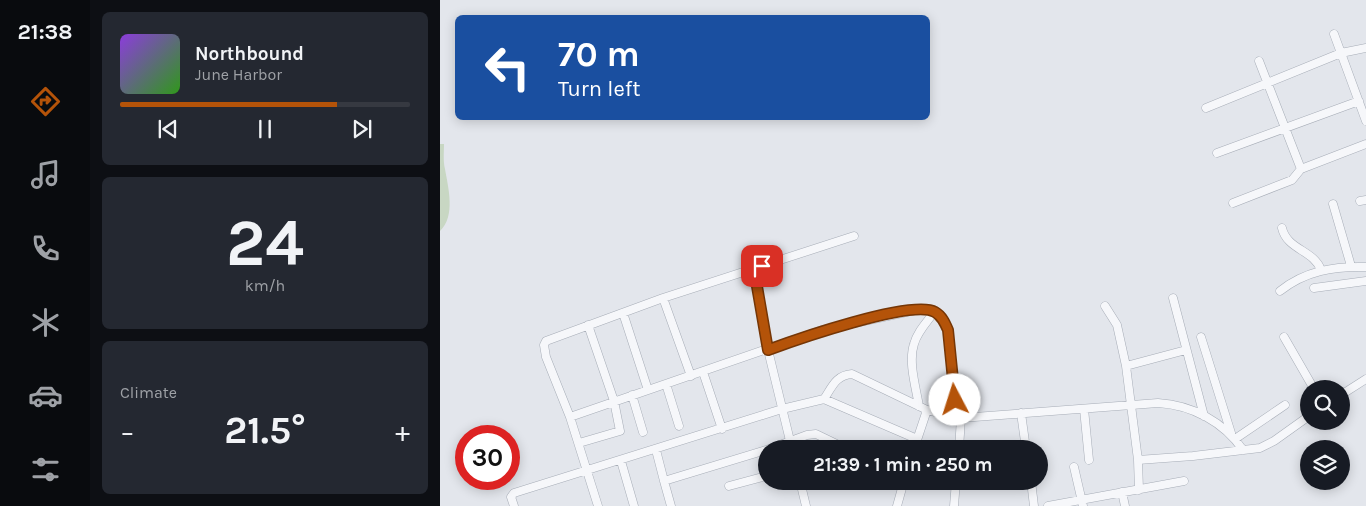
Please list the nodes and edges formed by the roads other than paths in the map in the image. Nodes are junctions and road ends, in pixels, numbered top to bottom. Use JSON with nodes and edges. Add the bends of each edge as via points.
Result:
{"nodes":[{"id":1,"x":1334,"y":34,"type":"dead end"},
{"id":2,"x":1366,"y":48,"type":"edge"},
{"id":3,"x":1340,"y":53,"type":"junction"},
{"id":4,"x":1259,"y":62,"type":"dead end"},
{"id":5,"x":1267,"y":83,"type":"junction"},
{"id":6,"x":1366,"y":93,"type":"edge"},
{"id":7,"x":1358,"y":99,"type":"junction"},
{"id":8,"x":1206,"y":108,"type":"dead end"},
{"id":9,"x":1366,"y":120,"type":"edge"},
{"id":10,"x":1285,"y":127,"type":"junction"},
{"id":11,"x":1366,"y":144,"type":"edge"},
{"id":12,"x":1217,"y":153,"type":"dead end"},
{"id":13,"x":1301,"y":169,"type":"junction"},
{"id":14,"x":1233,"y":202,"type":"dead end"},
{"id":15,"x":1333,"y":204,"type":"dead end"},
{"id":16,"x":1282,"y":228,"type":"dead end"},
{"id":17,"x":854,"y":236,"type":"dead end"},
{"id":18,"x":1350,"y":266,"type":"junction"},
{"id":19,"x":1366,"y":267,"type":"edge"},
{"id":20,"x":754,"y":269,"type":"junction"},
{"id":21,"x":1321,"y":270,"type":"junction"},
{"id":22,"x":1366,"y":281,"type":"edge"},
{"id":23,"x":1314,"y":288,"type":"dead end"},
{"id":24,"x":1280,"y":291,"type":"dead end"},
{"id":25,"x":663,"y":298,"type":"junction"},
{"id":26,"x":1173,"y":298,"type":"dead end"},
{"id":27,"x":1105,"y":306,"type":"dead end"},
{"id":28,"x":935,"y":312,"type":"junction"},
{"id":29,"x":623,"y":313,"type":"junction"},
{"id":30,"x":588,"y":325,"type":"junction"},
{"id":31,"x":1201,"y":337,"type":"dead end"},
{"id":32,"x":1284,"y":337,"type":"dead end"},
{"id":33,"x":768,"y":350,"type":"junction"},
{"id":34,"x":1186,"y":350,"type":"junction"},
{"id":35,"x":1126,"y":366,"type":"junction"},
{"id":36,"x":703,"y":372,"type":"junction"},
{"id":37,"x":691,"y":376,"type":"junction"},
{"id":38,"x":1366,"y":379,"type":"edge"},
{"id":39,"x":1309,"y":380,"type":"edge"},
{"id":40,"x":666,"y":384,"type":"junction"},
{"id":41,"x":1350,"y":389,"type":"edge"},
{"id":42,"x":648,"y":390,"type":"junction"},
{"id":43,"x":632,"y":395,"type":"junction"},
{"id":44,"x":824,"y":398,"type":"junction"},
{"id":45,"x":614,"y":401,"type":"junction"},
{"id":46,"x":1285,"y":405,"type":"dead end"},
{"id":47,"x":919,"y":406,"type":"junction"},
{"id":48,"x":1133,"y":406,"type":"junction"},
{"id":49,"x":782,"y":409,"type":"junction"},
{"id":50,"x":1084,"y":409,"type":"junction"},
{"id":51,"x":927,"y":410,"type":"junction"},
{"id":52,"x":1021,"y":412,"type":"junction"},
{"id":53,"x":1204,"y":416,"type":"junction"},
{"id":54,"x":570,"y":417,"type":"junction"},
{"id":55,"x":959,"y":417,"type":"junction"},
{"id":56,"x":1300,"y":422,"type":"edge"},
{"id":57,"x":679,"y":426,"type":"dead end"},
{"id":58,"x":722,"y":429,"type":"junction"},
{"id":59,"x":643,"y":432,"type":"dead end"},
{"id":60,"x":1233,"y":436,"type":"junction"},
{"id":61,"x":916,"y":439,"type":"joint"},
{"id":62,"x":790,"y":440,"type":"edge"},
{"id":63,"x":800,"y":440,"type":"edge"},
{"id":64,"x":828,"y":440,"type":"edge"},
{"id":65,"x":959,"y":440,"type":"edge"},
{"id":66,"x":1025,"y":440,"type":"edge"},
{"id":67,"x":579,"y":443,"type":"junction"},
{"id":68,"x":656,"y":450,"type":"junction"},
{"id":69,"x":1243,"y":450,"type":"junction"},
{"id":70,"x":758,"y":452,"type":"edge"},
{"id":71,"x":1089,"y":460,"type":"dead end"},
{"id":72,"x":1138,"y":460,"type":"junction"},
{"id":73,"x":621,"y":461,"type":"junction"},
{"id":74,"x":1074,"y":467,"type":"dead end"},
{"id":75,"x":586,"y":470,"type":"junction"},
{"id":76,"x":758,"y":478,"type":"edge"},
{"id":77,"x":664,"y":480,"type":"junction"},
{"id":78,"x":1184,"y":481,"type":"dead end"},
{"id":79,"x":728,"y":486,"type":"dead end"},
{"id":80,"x":802,"y":490,"type":"edge"},
{"id":81,"x":901,"y":490,"type":"edge"},
{"id":82,"x":955,"y":490,"type":"edge"},
{"id":83,"x":1032,"y":490,"type":"edge"},
{"id":84,"x":1139,"y":490,"type":"junction"},
{"id":85,"x":1122,"y":492,"type":"junction"},
{"id":86,"x":1082,"y":503,"type":"edge"},
{"id":87,"x":598,"y":505,"type":"edge"},
{"id":88,"x":514,"y":506,"type":"edge"},
{"id":89,"x":590,"y":506,"type":"edge"},
{"id":90,"x":634,"y":506,"type":"edge"},
{"id":91,"x":672,"y":506,"type":"edge"},
{"id":92,"x":806,"y":506,"type":"edge"},
{"id":93,"x":897,"y":506,"type":"edge"},
{"id":94,"x":954,"y":506,"type":"edge"},
{"id":95,"x":1034,"y":506,"type":"edge"},
{"id":96,"x":1048,"y":506,"type":"edge"},
{"id":97,"x":1125,"y":506,"type":"edge"}],
"edges":[{"from":1,"to":3,"type":"street"},
{"from":2,"to":3,"type":"street"},
{"from":3,"to":5,"type":"street"},
{"from":3,"to":7,"type":"street"},
{"from":4,"to":5,"type":"street"},
{"from":5,"to":8,"type":"street"},
{"from":5,"to":10,"type":"street"},
{"from":6,"to":7,"type":"street"},
{"from":7,"to":9,"type":"street"},
{"from":7,"to":10,"type":"street"},
{"from":10,"to":12,"type":"street"},
{"from":10,"to":13,"type":"street"},
{"from":11,"to":13,"type":"street"},
{"from":13,"to":14,"type":"street","via":[[1292,180]]},
{"from":15,"to":18,"type":"street"},
{"from":16,"to":21,"type":"street","via":[[1287,239],[1315,258]]},
{"from":17,"to":20,"type":"street"},
{"from":18,"to":19,"type":"street"},
{"from":18,"to":21,"type":"street"},
{"from":20,"to":25,"type":"street"},
{"from":20,"to":33,"type":"street"},
{"from":21,"to":24,"type":"street","via":[[1293,280]]},
{"from":22,"to":23,"type":"street"},
{"from":25,"to":29,"type":"street"},
{"from":25,"to":37,"type":"street"},
{"from":26,"to":34,"type":"street"},
{"from":27,"to":35,"type":"street","via":[[1117,324]]},
{"from":28,"to":33,"type":"street","via":[[921,309],[822,330]]},
{"from":28,"to":47,"type":"street","via":[[917,335],[913,346]]},
{"from":28,"to":55,"type":"street","via":[[944,320],[948,330]]},
{"from":29,"to":30,"type":"street"},
{"from":29,"to":42,"type":"street"},
{"from":30,"to":45,"type":"street"},
{"from":30,"to":54,"type":"street","via":[[552,338],[544,345]]},
{"from":31,"to":60,"type":"street"},
{"from":32,"to":39,"type":"street"},
{"from":33,"to":36,"type":"street"},
{"from":33,"to":49,"type":"street"},
{"from":34,"to":35,"type":"street"},
{"from":34,"to":53,"type":"street"},
{"from":35,"to":48,"type":"street"},
{"from":36,"to":37,"type":"street"},
{"from":36,"to":58,"type":"street"},
{"from":37,"to":40,"type":"street"},
{"from":38,"to":41,"type":"street"},
{"from":40,"to":42,"type":"street"},
{"from":40,"to":57,"type":"street"},
{"from":42,"to":43,"type":"street"},
{"from":43,"to":45,"type":"street"},
{"from":43,"to":59,"type":"street"},
{"from":44,"to":47,"type":"street","via":[[836,379],[852,374]]},
{"from":44,"to":49,"type":"street"},
{"from":44,"to":61,"type":"street"},
{"from":45,"to":54,"type":"street"},
{"from":45,"to":67,"type":"street","via":[[620,431]]},
{"from":46,"to":60,"type":"street"},
{"from":47,"to":51,"type":"street"},
{"from":48,"to":50,"type":"street"},
{"from":48,"to":53,"type":"street","via":[[1173,404]]},
{"from":48,"to":72,"type":"street"},
{"from":49,"to":58,"type":"street"},
{"from":49,"to":62,"type":"street"},
{"from":50,"to":52,"type":"street"},
{"from":50,"to":71,"type":"street"},
{"from":51,"to":55,"type":"street"},
{"from":51,"to":61,"type":"street"},
{"from":52,"to":55,"type":"street"},
{"from":52,"to":66,"type":"street"},
{"from":53,"to":60,"type":"street"},
{"from":54,"to":67,"type":"street"},
{"from":55,"to":65,"type":"street"},
{"from":56,"to":69,"type":"street","via":[[1260,448]]},
{"from":58,"to":68,"type":"street"},
{"from":60,"to":69,"type":"street"},
{"from":63,"to":64,"type":"street","via":[[816,434]]},
{"from":67,"to":75,"type":"street"},
{"from":68,"to":73,"type":"street"},
{"from":68,"to":77,"type":"street"},
{"from":69,"to":72,"type":"street"},
{"from":70,"to":77,"type":"street"},
{"from":72,"to":84,"type":"street"},
{"from":73,"to":75,"type":"street"},
{"from":73,"to":90,"type":"street"},
{"from":74,"to":86,"type":"street"},
{"from":75,"to":87,"type":"street"},
{"from":75,"to":88,"type":"street","via":[[514,494],[511,498]]},
{"from":76,"to":79,"type":"street"},
{"from":77,"to":91,"type":"street"},
{"from":78,"to":84,"type":"street"},
{"from":80,"to":92,"type":"street"},
{"from":81,"to":93,"type":"street"},
{"from":82,"to":94,"type":"street"},
{"from":83,"to":95,"type":"street"},
{"from":84,"to":85,"type":"street"},
{"from":85,"to":86,"type":"street"},
{"from":85,"to":97,"type":"street"},
{"from":86,"to":96,"type":"street"},
{"from":87,"to":89,"type":"street"}]}
